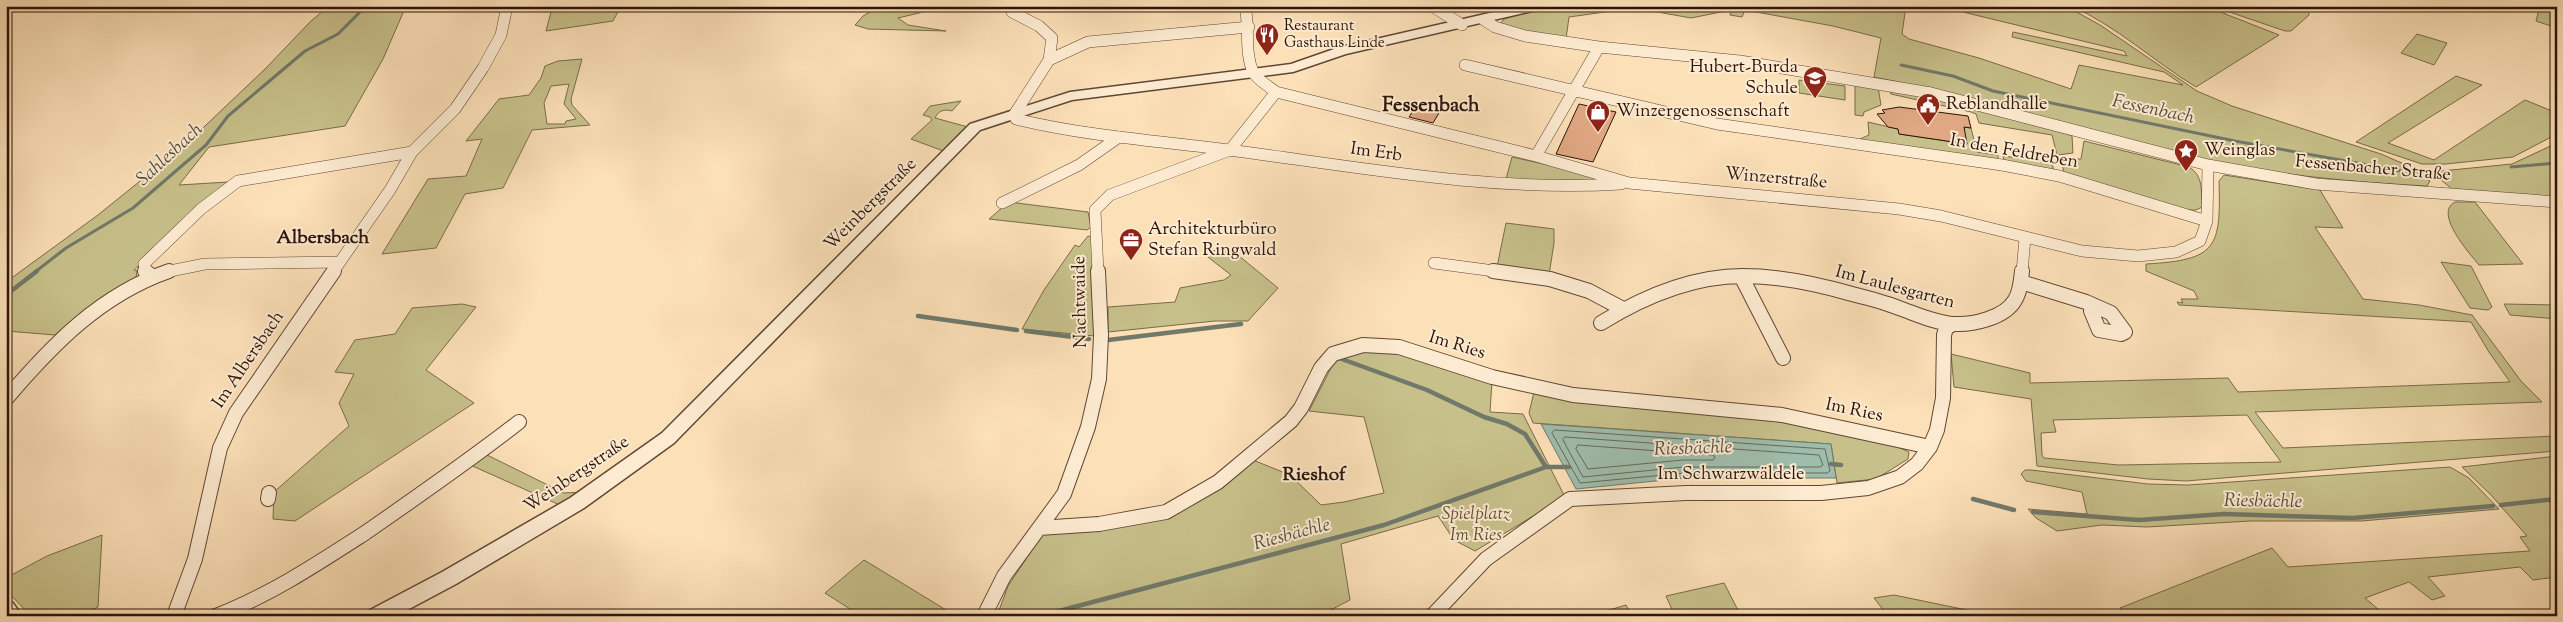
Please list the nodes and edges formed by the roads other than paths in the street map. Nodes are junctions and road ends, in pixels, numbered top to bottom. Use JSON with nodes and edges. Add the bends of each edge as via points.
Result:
{"nodes":[{"id":1,"x":506,"y":6,"type":"edge"},
{"id":2,"x":1017,"y":6,"type":"edge"},
{"id":3,"x":1245,"y":6,"type":"edge"},
{"id":4,"x":1432,"y":6,"type":"edge"},
{"id":5,"x":1538,"y":6,"type":"edge"},
{"id":6,"x":1484,"y":20,"type":"junction"},
{"id":7,"x":1462,"y":25,"type":"junction"},
{"id":8,"x":1249,"y":27,"type":"junction"},
{"id":9,"x":1599,"y":47,"type":"junction"},
{"id":10,"x":1049,"y":60,"type":"junction"},
{"id":11,"x":1465,"y":65,"type":"dead end"},
{"id":12,"x":1253,"y":73,"type":"junction"},
{"id":13,"x":1574,"y":91,"type":"junction"},
{"id":14,"x":1276,"y":92,"type":"junction"},
{"id":15,"x":1014,"y":115,"type":"junction"},
{"id":16,"x":1119,"y":137,"type":"junction"},
{"id":17,"x":1230,"y":150,"type":"junction"},
{"id":18,"x":412,"y":152,"type":"junction"},
{"id":19,"x":1536,"y":156,"type":"junction"},
{"id":20,"x":2208,"y":165,"type":"junction"},
{"id":21,"x":1629,"y":183,"type":"junction"},
{"id":22,"x":2557,"y":202,"type":"edge"},
{"id":23,"x":1002,"y":203,"type":"dead end"},
{"id":24,"x":2207,"y":222,"type":"junction"},
{"id":25,"x":2024,"y":238,"type":"junction"},
{"id":26,"x":338,"y":262,"type":"junction"},
{"id":27,"x":1434,"y":263,"type":"dead end"},
{"id":28,"x":152,"y":276,"type":"junction"},
{"id":29,"x":1742,"y":276,"type":"junction"},
{"id":30,"x":2021,"y":282,"type":"junction"},
{"id":31,"x":2094,"y":307,"type":"dead end"},
{"id":32,"x":1623,"y":309,"type":"junction"},
{"id":33,"x":1601,"y":323,"type":"dead end"},
{"id":34,"x":1953,"y":324,"type":"junction"},
{"id":35,"x":1783,"y":358,"type":"dead end"},
{"id":36,"x":6,"y":399,"type":"edge"},
{"id":37,"x":519,"y":422,"type":"dead end"},
{"id":38,"x":1930,"y":447,"type":"junction"},
{"id":39,"x":1039,"y":528,"type":"junction"},
{"id":40,"x":6,"y":608,"type":"edge"},
{"id":41,"x":12,"y":616,"type":"edge"},
{"id":42,"x":174,"y":616,"type":"edge"},
{"id":43,"x":216,"y":616,"type":"edge"},
{"id":44,"x":377,"y":616,"type":"edge"},
{"id":45,"x":984,"y":616,"type":"edge"},
{"id":46,"x":1432,"y":616,"type":"edge"}],
"edges":[{"from":1,"to":18,"type":"street","name":"Im Albersbach","via":[[501,35],[483,68],[456,109]]},
{"from":2,"to":10,"type":"street","via":[[1012,12],[1039,26],[1052,38]]},
{"from":3,"to":8,"type":"street"},
{"from":4,"to":7,"type":"street"},
{"from":5,"to":6,"type":"street","name":"Weinbergstraße"},
{"from":6,"to":7,"type":"street","name":"Weinbergstraße"},
{"from":6,"to":9,"type":"street","name":"Fessenbacher Straße","via":[[1525,36]]},
{"from":7,"to":12,"type":"street","name":"Weinbergstraße","via":[[1342,52],[1293,68]]},
{"from":8,"to":10,"type":"street","via":[[1088,42]]},
{"from":8,"to":12,"type":"street","via":[[1248,47]]},
{"from":9,"to":13,"type":"street"},
{"from":9,"to":20,"type":"street","name":"Fessenbacher Straße","via":[[1740,61],[1903,87]]},
{"from":10,"to":15,"type":"street"},
{"from":11,"to":13,"type":"street","name":"In den Feldreben"},
{"from":12,"to":14,"type":"street","name":"Winzerstraße"},
{"from":12,"to":15,"type":"street","name":"Weinbergstraße","via":[[1103,90],[1042,104]]},
{"from":13,"to":19,"type":"street"},
{"from":13,"to":24,"type":"street","name":"In den Feldreben","via":[[1716,124],[2058,176]]},
{"from":14,"to":17,"type":"street"},
{"from":14,"to":19,"type":"street","name":"Winzerstraße"},
{"from":15,"to":16,"type":"street","name":"Im Erb","via":[[1024,121]]},
{"from":15,"to":44,"type":"street","name":"Weinbergstraße","via":[[975,127],[668,438],[577,503]]},
{"from":16,"to":17,"type":"street","name":"Im Erb"},
{"from":16,"to":23,"type":"street","via":[[1074,167]]},
{"from":17,"to":21,"type":"street","name":"Im Erb","via":[[1414,176],[1574,187]]},
{"from":17,"to":39,"type":"street","name":"Nachtwaide","via":[[1110,195],[1096,210],[1101,336],[1099,379],[1088,427],[1064,494]]},
{"from":18,"to":26,"type":"street","name":"Im Albersbach","via":[[390,190]]},
{"from":18,"to":28,"type":"street","via":[[238,181],[144,264],[145,271]]},
{"from":19,"to":21,"type":"street","name":"Winzerstraße"},
{"from":20,"to":22,"type":"street","name":"Fessenbacher Straße","via":[[2316,184]]},
{"from":20,"to":24,"type":"street","name":"Winzerstraße"},
{"from":21,"to":25,"type":"street","name":"Winzerstraße","via":[[1899,208]]},
{"from":24,"to":25,"type":"street","name":"Winzerstraße","via":[[2200,241],[2176,252],[2138,256],[2082,251]]},
{"from":25,"to":30,"type":"street","name":"Im Laulesgarten"},
{"from":26,"to":28,"type":"street","via":[[204,264]]},
{"from":26,"to":42,"type":"street","name":"Im Albersbach","via":[[226,431],[194,559]]},
{"from":27,"to":32,"type":"street","via":[[1550,279],[1589,291]]},
{"from":28,"to":36,"type":"street","via":[[102,302],[57,342]]},
{"from":29,"to":32,"type":"street","name":"Im Laulesgarten","via":[[1683,286]]},
{"from":29,"to":34,"type":"street","name":"Im Laulesgarten","via":[[1781,279],[1845,291]]},
{"from":29,"to":35,"type":"street"},
{"from":30,"to":31,"type":"street"},
{"from":30,"to":34,"type":"street","name":"Im Laulesgarten","via":[[2012,306],[1987,320]]},
{"from":32,"to":33,"type":"street","name":"Im Laulesgarten"},
{"from":34,"to":38,"type":"street","name":"Im Schwarzwäldele","via":[[1946,328],[1944,334],[1943,398]]},
{"from":37,"to":43,"type":"street","via":[[406,505],[298,576],[240,608]]},
{"from":38,"to":39,"type":"street","name":"Im Ries","via":[[1782,415],[1573,395],[1492,377],[1399,347],[1363,345],[1333,354],[1321,368],[1291,421],[1218,482],[1166,512],[1134,520]]},
{"from":38,"to":46,"type":"street","name":"Im Schwarzwäldele","via":[[1917,464],[1900,477],[1868,488],[1821,493],[1686,493],[1570,499],[1486,558]]},
{"from":39,"to":45,"type":"street","via":[[1004,576]]},
{"from":40,"to":41,"type":"street"}]}
